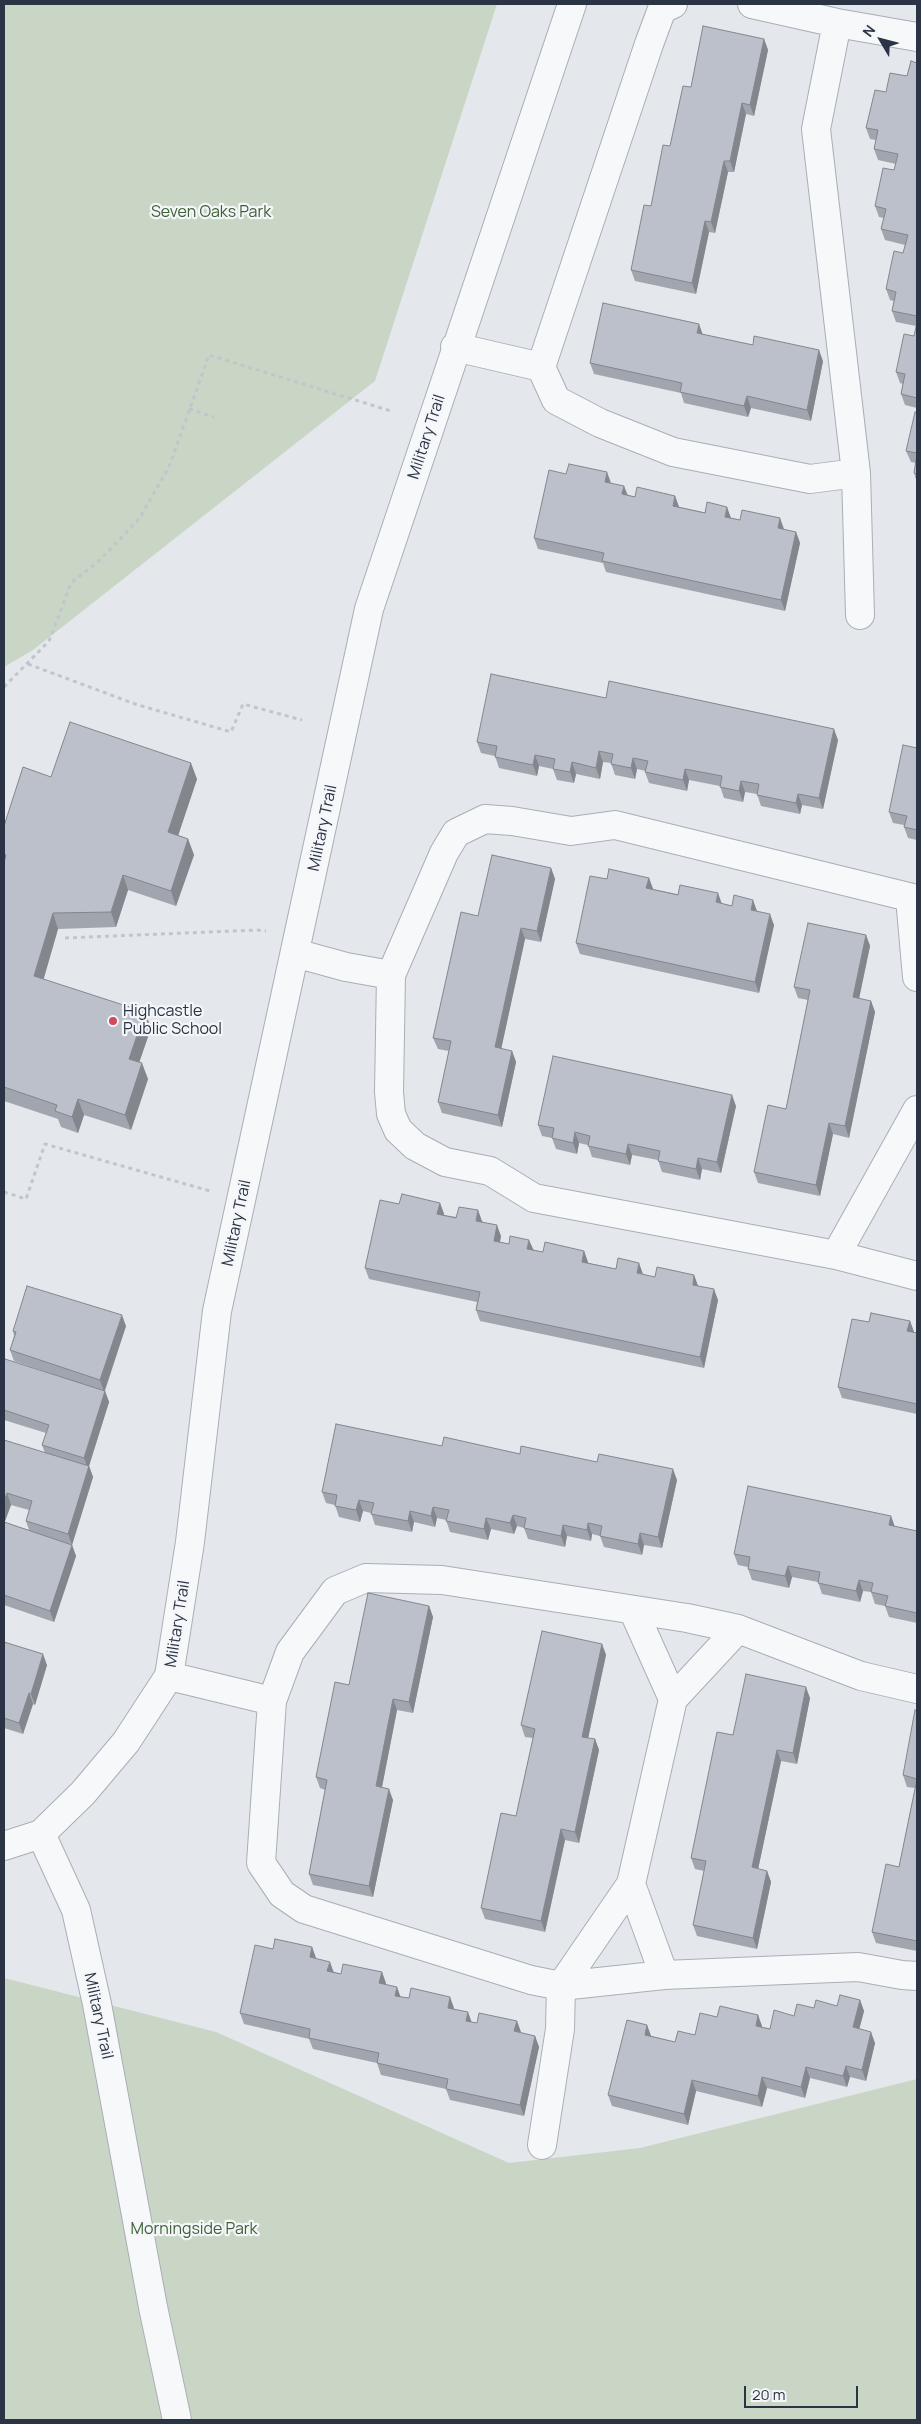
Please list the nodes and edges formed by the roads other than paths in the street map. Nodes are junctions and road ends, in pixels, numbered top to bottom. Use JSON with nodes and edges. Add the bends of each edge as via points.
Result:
{"nodes":[{"id":1,"x":572,"y":4,"type":"edge"},
{"id":2,"x":673,"y":4,"type":"edge"},
{"id":3,"x":752,"y":4,"type":"edge"},
{"id":4,"x":837,"y":23,"type":"junction"},
{"id":5,"x":917,"y":37,"type":"edge"},
{"id":6,"x":455,"y":347,"type":"junction"},
{"id":7,"x":541,"y":367,"type":"junction"},
{"id":8,"x":856,"y":473,"type":"junction"},
{"id":9,"x":860,"y":614,"type":"dead end"},
{"id":10,"x":914,"y":899,"type":"edge"},
{"id":11,"x":297,"y":946,"type":"junction"},
{"id":12,"x":391,"y":974,"type":"junction"},
{"id":13,"x":917,"y":977,"type":"edge"},
{"id":14,"x":917,"y":1110,"type":"edge"},
{"id":15,"x":836,"y":1255,"type":"junction"},
{"id":16,"x":917,"y":1276,"type":"edge"},
{"id":17,"x":634,"y":1612,"type":"junction"},
{"id":18,"x":738,"y":1629,"type":"junction"},
{"id":19,"x":169,"y":1676,"type":"junction"},
{"id":20,"x":917,"y":1689,"type":"edge"},
{"id":21,"x":673,"y":1699,"type":"junction"},
{"id":22,"x":272,"y":1701,"type":"junction"},
{"id":23,"x":41,"y":1834,"type":"junction"},
{"id":24,"x":4,"y":1846,"type":"edge"},
{"id":25,"x":631,"y":1884,"type":"junction"},
{"id":26,"x":664,"y":1975,"type":"junction"},
{"id":27,"x":917,"y":1976,"type":"edge"},
{"id":28,"x":561,"y":1986,"type":"junction"},
{"id":29,"x":542,"y":2145,"type":"dead end"},
{"id":30,"x":177,"y":2420,"type":"edge"}],
"edges":[{"from":1,"to":6,"type":"street","name":"Military Trail"},
{"from":2,"to":7,"type":"street","via":[[662,9],[649,44]]},
{"from":3,"to":4,"type":"street"},
{"from":4,"to":5,"type":"street"},
{"from":4,"to":8,"type":"street","via":[[816,129]]},
{"from":6,"to":7,"type":"street"},
{"from":6,"to":11,"type":"street","name":"Military Trail","via":[[369,609]]},
{"from":7,"to":8,"type":"street","via":[[556,400],[600,423],[673,452],[810,479]]},
{"from":8,"to":9,"type":"street"},
{"from":10,"to":12,"type":"street","via":[[615,825],[572,831],[485,819],[456,832]]},
{"from":10,"to":13,"type":"street"},
{"from":11,"to":12,"type":"street","via":[[346,967]]},
{"from":11,"to":19,"type":"street","name":"Military Trail","via":[[217,1311],[186,1571]]},
{"from":12,"to":15,"type":"street","via":[[389,1092],[392,1114],[398,1130],[415,1146],[445,1162],[490,1171],[534,1198]]},
{"from":14,"to":15,"type":"street"},
{"from":15,"to":16,"type":"street"},
{"from":17,"to":18,"type":"street"},
{"from":17,"to":21,"type":"street"},
{"from":17,"to":22,"type":"street","via":[[442,1580],[366,1578],[334,1591],[290,1652]]},
{"from":18,"to":20,"type":"street","via":[[862,1676]]},
{"from":18,"to":21,"type":"street"},
{"from":19,"to":22,"type":"street"},
{"from":19,"to":23,"type":"street","name":"Military Trail","via":[[126,1742],[83,1793]]},
{"from":21,"to":25,"type":"street"},
{"from":22,"to":28,"type":"street","via":[[261,1863],[282,1894],[304,1909],[531,1980]]},
{"from":23,"to":24,"type":"street"},
{"from":23,"to":30,"type":"street","name":"Military Trail","via":[[76,1910]]},
{"from":25,"to":26,"type":"street"},
{"from":25,"to":28,"type":"street"},
{"from":26,"to":27,"type":"street","via":[[858,1966],[902,1976]]},
{"from":26,"to":28,"type":"street"},
{"from":28,"to":29,"type":"street","via":[[560,2029]]}]}
